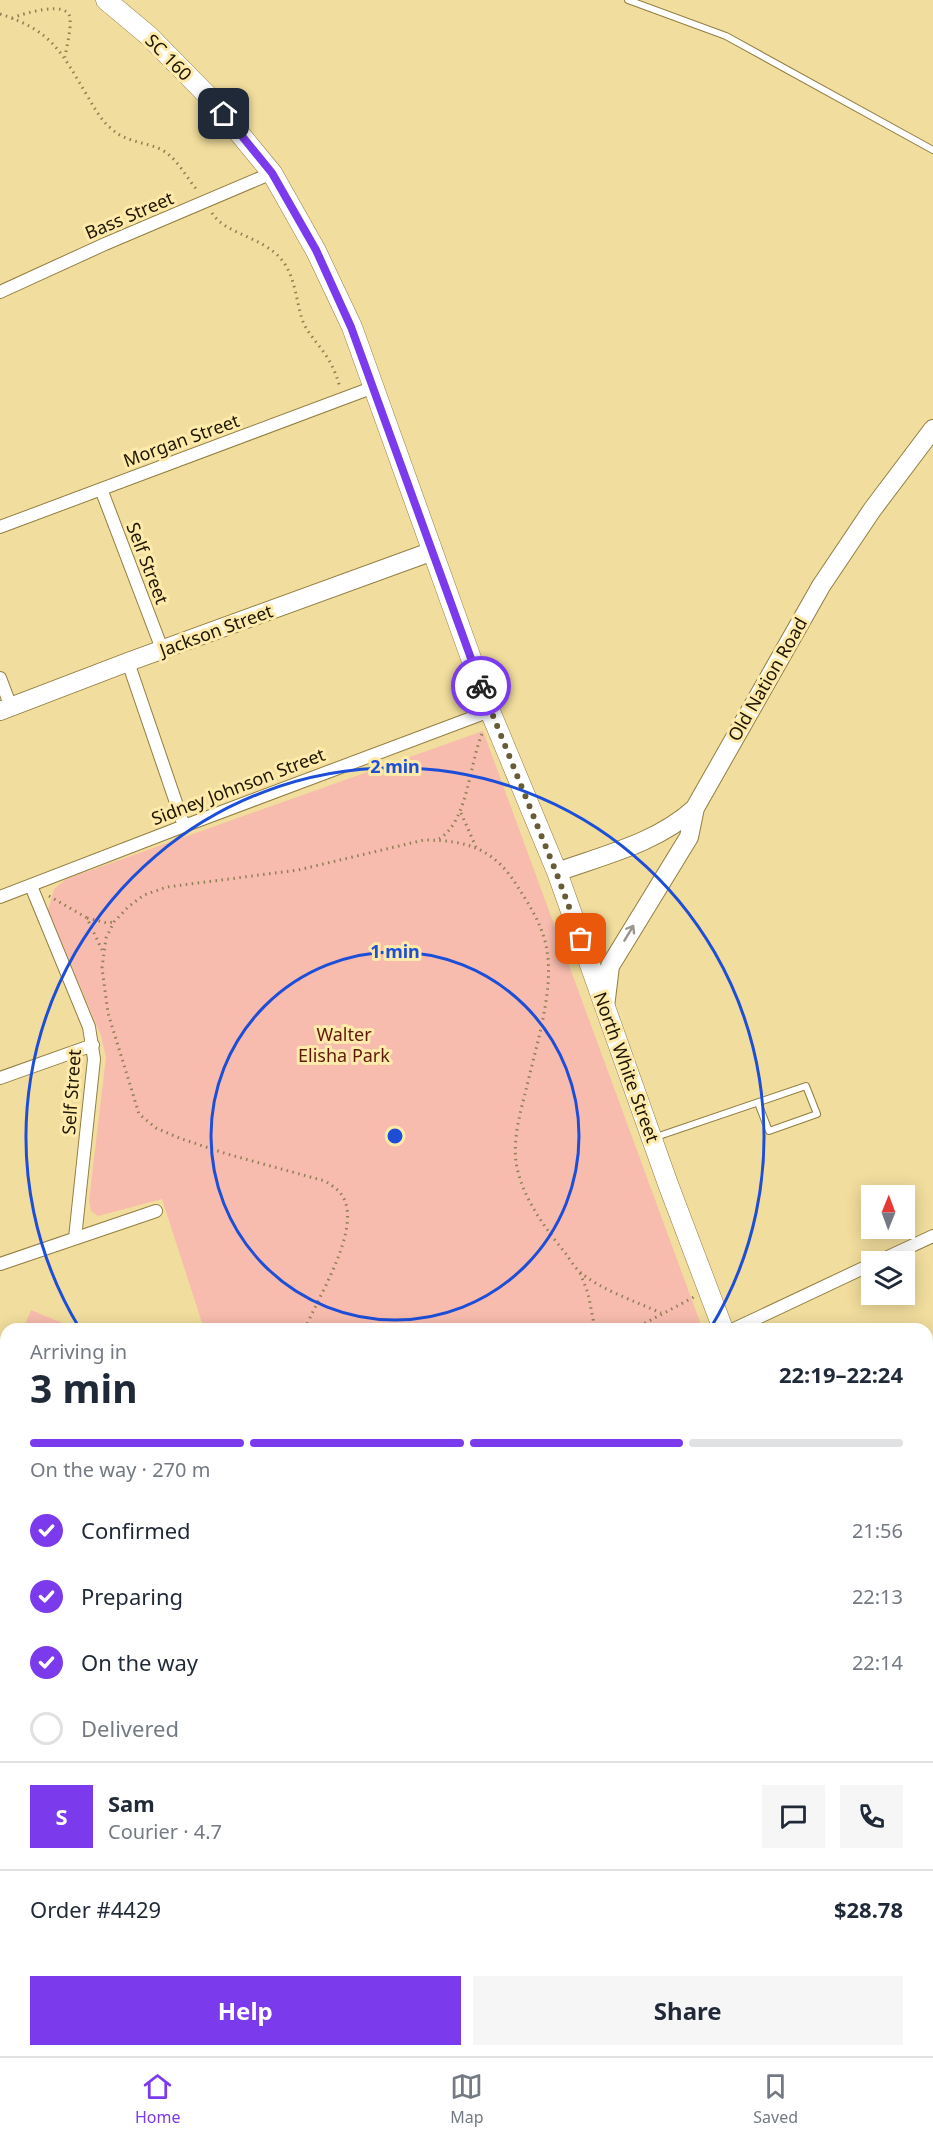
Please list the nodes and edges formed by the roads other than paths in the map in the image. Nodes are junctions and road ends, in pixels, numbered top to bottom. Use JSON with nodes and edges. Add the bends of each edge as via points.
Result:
{"nodes":[{"id":1,"x":106,"y":0,"type":"edge"},
{"id":2,"x":628,"y":0,"type":"edge"},
{"id":3,"x":933,"y":150,"type":"edge"},
{"id":4,"x":272,"y":173,"type":"junction"},
{"id":5,"x":0,"y":292,"type":"edge"},
{"id":6,"x":374,"y":387,"type":"junction"},
{"id":7,"x":933,"y":429,"type":"edge"},
{"id":8,"x":101,"y":489,"type":"junction"},
{"id":9,"x":0,"y":527,"type":"edge"},
{"id":10,"x":433,"y":551,"type":"junction"},
{"id":11,"x":162,"y":650,"type":"junction"},
{"id":12,"x":128,"y":662,"type":"junction"},
{"id":13,"x":0,"y":678,"type":"edge"},
{"id":14,"x":6,"y":709,"type":"edge"},
{"id":15,"x":490,"y":711,"type":"junction"},
{"id":16,"x":695,"y":808,"type":"junction"},
{"id":17,"x":184,"y":826,"type":"junction"},
{"id":18,"x":556,"y":872,"type":"junction"},
{"id":19,"x":31,"y":886,"type":"junction"},
{"id":20,"x":0,"y":897,"type":"edge"},
{"id":21,"x":605,"y":1007,"type":"junction"},
{"id":22,"x":93,"y":1045,"type":"junction"},
{"id":23,"x":0,"y":1078,"type":"edge"},
{"id":24,"x":758,"y":1103,"type":"junction"},
{"id":25,"x":652,"y":1138,"type":"junction"},
{"id":26,"x":156,"y":1211,"type":"dead end"},
{"id":27,"x":933,"y":1236,"type":"edge"},
{"id":28,"x":75,"y":1238,"type":"junction"},
{"id":29,"x":901,"y":1251,"type":"edge"},
{"id":30,"x":0,"y":1264,"type":"edge"},
{"id":31,"x":861,"y":1269,"type":"edge"},
{"id":32,"x":721,"y":1323,"type":"edge"},
{"id":33,"x":747,"y":1323,"type":"edge"}],
"edges":[{"from":1,"to":4,"type":"main road","name":"SC 160","number":"SC 160","via":[[149,36],[211,99]]},
{"from":2,"to":3,"type":"lane","via":[[736,41]]},
{"from":4,"to":5,"type":"street","name":"Bass Street"},
{"from":4,"to":6,"type":"main road","name":"North White Street","via":[[316,250]]},
{"from":6,"to":8,"type":"street","name":"Morgan Street"},
{"from":6,"to":10,"type":"main road","name":"North White Street"},
{"from":7,"to":16,"type":"main road","name":"Old Nation Road","via":[[821,586]]},
{"from":8,"to":9,"type":"street","name":"Morgan Street"},
{"from":8,"to":11,"type":"street","name":"Self Street"},
{"from":10,"to":11,"type":"main road","name":"Jackson Street"},
{"from":10,"to":15,"type":"main road","name":"North White Street"},
{"from":11,"to":12,"type":"main road","name":"Jackson Street"},
{"from":12,"to":14,"type":"main road","name":"Jackson Street"},
{"from":12,"to":17,"type":"street"},
{"from":13,"to":14,"type":"street"},
{"from":15,"to":17,"type":"street","name":"Sidney Johnson Street"},
{"from":15,"to":18,"type":"main road","name":"North White Street"},
{"from":16,"to":18,"type":"main road","name":"Old Nation Road","via":[[657,834]]},
{"from":21,"to":16,"type":"main road","one_way":true,"via":[[610,966],[689,837]]},
{"from":17,"to":19,"type":"street","name":"Sidney Johnson Street"},
{"from":18,"to":21,"type":"main road","name":"North White Street"},
{"from":19,"to":20,"type":"street","name":"Sidney Johnson Street"},
{"from":19,"to":22,"type":"street","name":"Self Street"},
{"from":21,"to":25,"type":"main road","name":"North White Street"},
{"from":22,"to":23,"type":"street"},
{"from":22,"to":28,"type":"street","name":"Self Street"},
{"from":24,"to":24,"type":"lane","via":[[806,1086],[817,1114],[769,1131]]},
{"from":24,"to":25,"type":"lane"},
{"from":25,"to":32,"type":"main road","name":"North White Street"},
{"from":26,"to":28,"type":"street"},
{"from":27,"to":29,"type":"street"},
{"from":28,"to":30,"type":"street"},
{"from":31,"to":33,"type":"street"}]}
